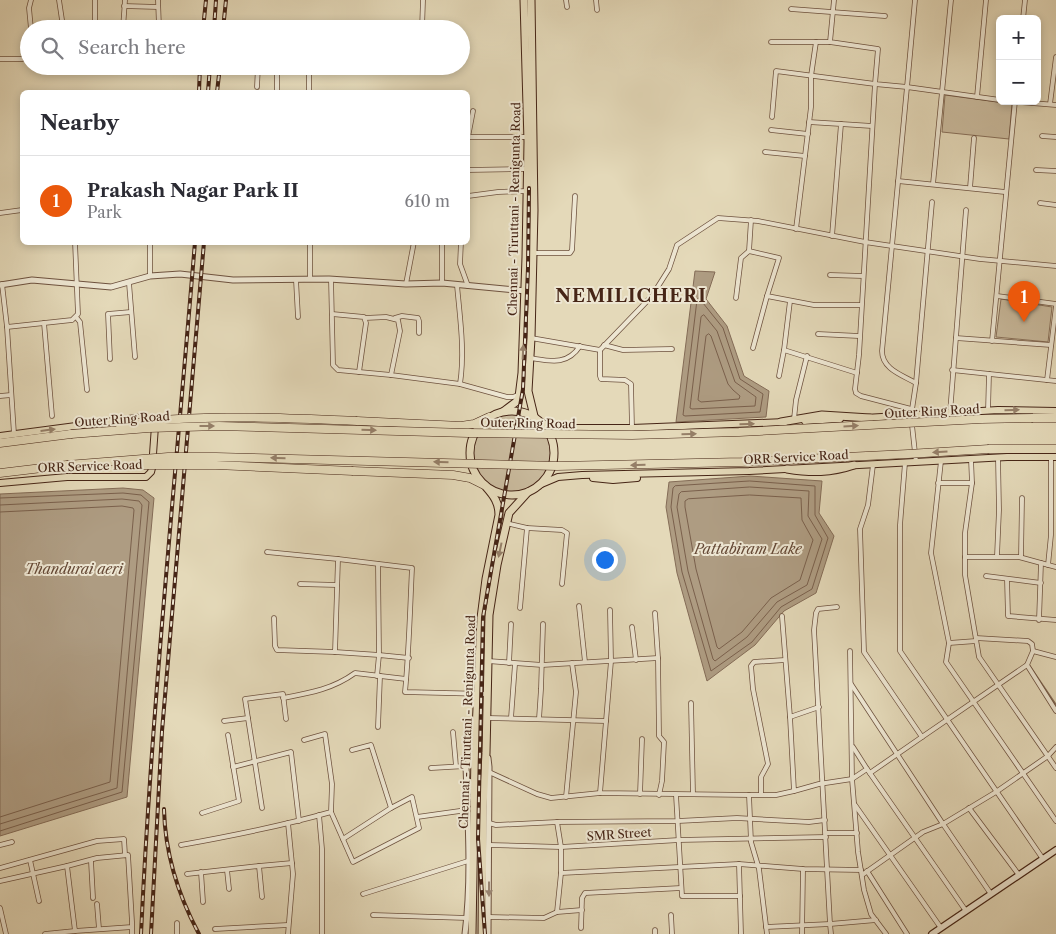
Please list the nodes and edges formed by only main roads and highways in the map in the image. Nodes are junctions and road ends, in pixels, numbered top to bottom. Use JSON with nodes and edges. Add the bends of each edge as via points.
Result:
{"nodes":[{"id":1,"x":524,"y":0,"type":"edge"},
{"id":2,"x":530,"y":0,"type":"edge"},
{"id":3,"x":529,"y":291,"type":"junction"},
{"id":4,"x":504,"y":411,"type":"junction"},
{"id":5,"x":1056,"y":411,"type":"edge"},
{"id":6,"x":534,"y":416,"type":"junction"},
{"id":7,"x":489,"y":417,"type":"junction"},
{"id":8,"x":870,"y":418,"type":"junction"},
{"id":9,"x":1056,"y":418,"type":"edge"},
{"id":10,"x":781,"y":422,"type":"junction"},
{"id":11,"x":541,"y":423,"type":"junction"},
{"id":12,"x":86,"y":433,"type":"junction"},
{"id":13,"x":0,"y":436,"type":"edge"},
{"id":14,"x":0,"y":443,"type":"edge"},
{"id":15,"x":1056,"y":449,"type":"edge"},
{"id":16,"x":1054,"y":457,"type":"edge"},
{"id":17,"x":73,"y":464,"type":"junction"},
{"id":18,"x":854,"y":466,"type":"joint"},
{"id":19,"x":787,"y":469,"type":"joint"},
{"id":20,"x":0,"y":473,"type":"edge"},
{"id":21,"x":0,"y":483,"type":"edge"},
{"id":22,"x":539,"y":485,"type":"junction"},
{"id":23,"x":485,"y":486,"type":"junction"},
{"id":24,"x":528,"y":492,"type":"junction"},
{"id":25,"x":1056,"y":850,"type":"edge"},
{"id":26,"x":472,"y":934,"type":"edge"},
{"id":27,"x":482,"y":934,"type":"edge"},
{"id":28,"x":932,"y":934,"type":"edge"}],
"edges":[{"from":1,"to":3,"type":"highway","name":"Chennai - Tiruttani - Renigunta Road"},
{"from":2,"to":3,"type":"highway","name":"Chennai - Tiruttani - Renigunta Road","via":[[534,142],[533,254]]},
{"from":4,"to":3,"type":"highway","name":"Chennai - Tiruttani - Renigunta Road","one_way":true,"via":[[516,402],[520,393]]},
{"from":3,"to":6,"type":"highway","name":"Chennai - Tiruttani - Renigunta Road","via":[[528,399]]},
{"from":4,"to":6,"type":"highway","name":"Chennai - Tiruttani - Renigunta Road","via":[[520,411]]},
{"from":4,"to":7,"type":"highway","name":"Chennai - Tiruttani - Renigunta Road"},
{"from":8,"to":5,"type":"main road","one_way":true,"via":[[911,413]]},
{"from":6,"to":11,"type":"highway","name":"Chennai - Tiruttani - Renigunta Road"},
{"from":7,"to":12,"type":"highway","bridge":true,"via":[[461,426],[213,418],[140,422]]},
{"from":7,"to":23,"type":"highway","name":"Chennai - Tiruttani - Renigunta Road","via":[[478,427],[470,448],[473,470]]},
{"from":8,"to":10,"type":"main road"},
{"from":8,"to":10,"type":"highway","via":[[822,415]]},
{"from":12,"to":9,"type":"highway","name":"Outer Ring Road","one_way":true,"bridge":true,"via":[[228,426],[468,434],[632,435]]},
{"from":11,"to":10,"type":"main road","one_way":true,"via":[[556,428],[573,424],[632,428]]},
{"from":11,"to":22,"type":"highway","name":"Chennai - Tiruttani - Renigunta Road","via":[[551,437],[554,456],[548,475]]},
{"from":12,"to":14,"type":"highway","name":"Outer Ring Road","bridge":true},
{"from":13,"to":21,"type":"main road","name":"ORR Service Road","one_way":true,"via":[[149,418],[156,426],[152,472],[146,477],[68,477]]},
{"from":15,"to":17,"type":"highway","one_way":true,"bridge":true,"via":[[626,465],[226,457],[168,457]]},
{"from":16,"to":18,"type":"main road","name":"ORR Service Road"},
{"from":17,"to":20,"type":"highway"},
{"from":17,"to":23,"type":"highway","bridge":true,"via":[[216,465],[453,475],[470,478]]},
{"from":18,"to":19,"type":"highway","via":[[822,472]]},
{"from":19,"to":22,"type":"main road","name":"ORR Service Road","via":[[582,475],[558,477]]},
{"from":22,"to":24,"type":"highway","name":"Chennai - Tiruttani - Renigunta Road"},
{"from":23,"to":24,"type":"highway","name":"Chennai - Tiruttani - Renigunta Road","via":[[510,496]]},
{"from":23,"to":26,"type":"highway","name":"Chennai - Tiruttani - Renigunta Road","via":[[496,498],[499,515],[481,618],[470,916]]},
{"from":24,"to":27,"type":"highway","name":"Chennai - Tiruttani - Renigunta Road","one_way":true,"via":[[509,513],[488,615],[483,806],[486,917]]},
{"from":25,"to":28,"type":"main road"}]}
